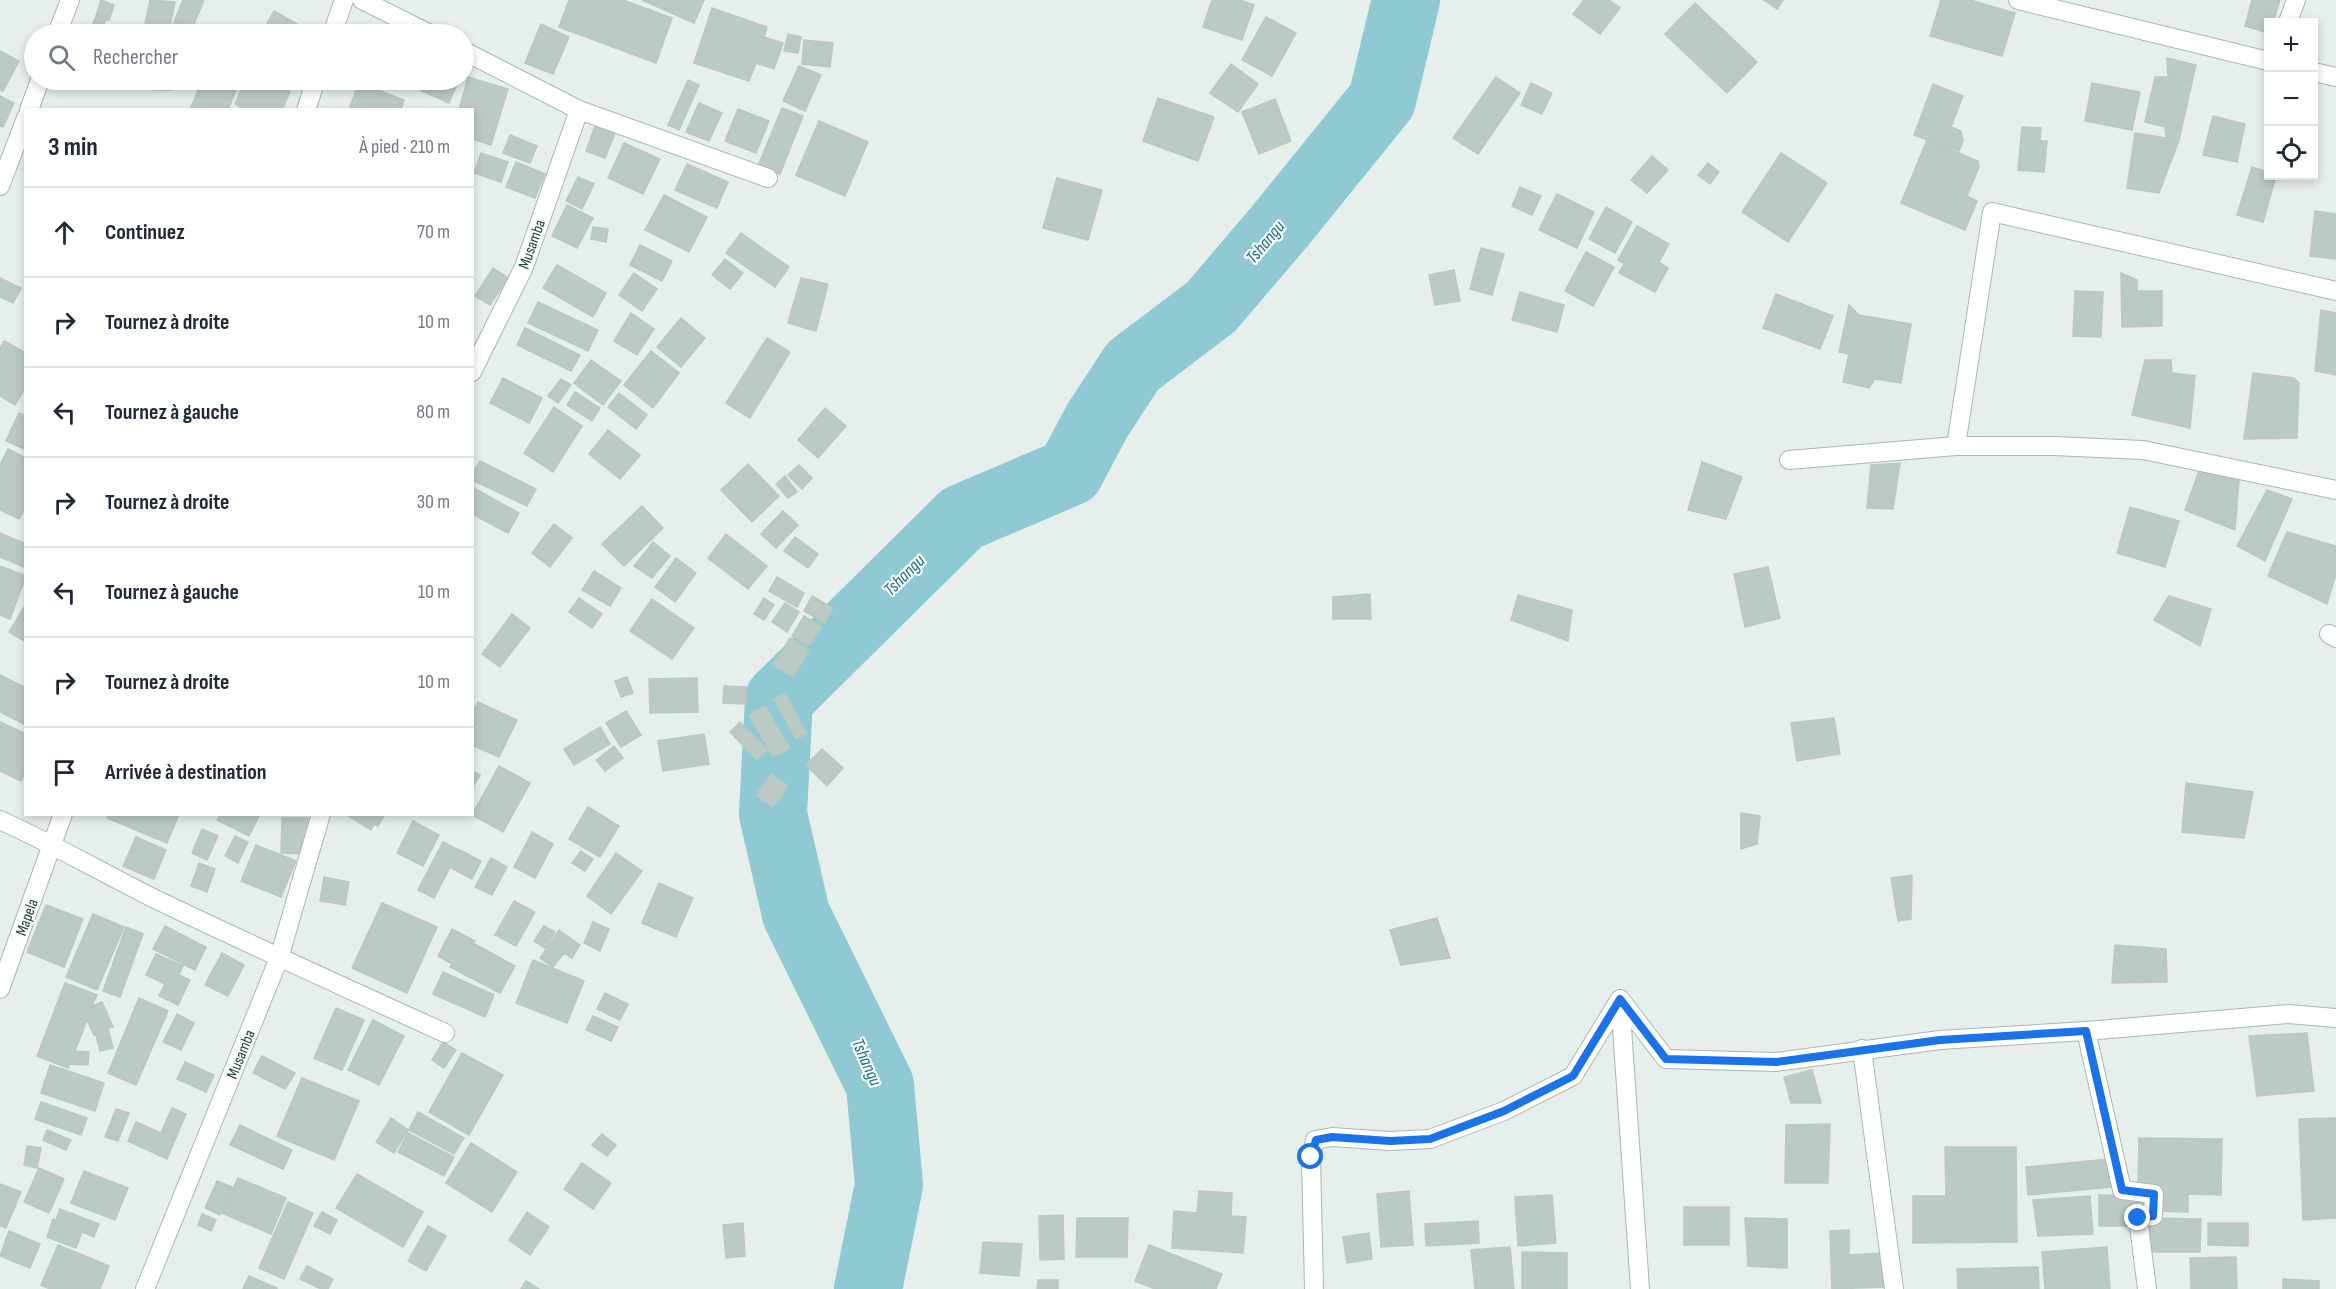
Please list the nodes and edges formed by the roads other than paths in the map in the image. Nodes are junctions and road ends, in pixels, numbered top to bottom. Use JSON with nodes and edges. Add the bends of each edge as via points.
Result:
{"nodes":[{"id":1,"x":70,"y":0,"type":"edge"},
{"id":2,"x":345,"y":0,"type":"edge"},
{"id":3,"x":362,"y":0,"type":"edge"},
{"id":4,"x":2018,"y":0,"type":"edge"},
{"id":5,"x":2296,"y":0,"type":"edge"},
{"id":6,"x":2289,"y":18,"type":"edge"},
{"id":7,"x":61,"y":24,"type":"edge"},
{"id":8,"x":336,"y":24,"type":"edge"},
{"id":9,"x":410,"y":24,"type":"edge"},
{"id":10,"x":474,"y":56,"type":"edge"},
{"id":11,"x":2264,"y":61,"type":"edge"},
{"id":12,"x":2318,"y":73,"type":"edge"},
{"id":13,"x":2336,"y":77,"type":"edge"},
{"id":14,"x":36,"y":90,"type":"edge"},
{"id":15,"x":313,"y":90,"type":"edge"},
{"id":16,"x":29,"y":108,"type":"edge"},
{"id":17,"x":307,"y":108,"type":"edge"},
{"id":18,"x":579,"y":110,"type":"junction"},
{"id":19,"x":24,"y":123,"type":"edge"},
{"id":20,"x":768,"y":178,"type":"dead end"},
{"id":21,"x":0,"y":186,"type":"edge"},
{"id":22,"x":2336,"y":291,"type":"edge"},
{"id":23,"x":474,"y":368,"type":"edge"},
{"id":24,"x":1956,"y":446,"type":"junction"},
{"id":25,"x":1789,"y":460,"type":"dead end"},
{"id":26,"x":2336,"y":490,"type":"edge"},
{"id":27,"x":62,"y":816,"type":"edge"},
{"id":28,"x":320,"y":816,"type":"edge"},
{"id":29,"x":0,"y":820,"type":"edge"},
{"id":30,"x":53,"y":844,"type":"junction"},
{"id":31,"x":279,"y":958,"type":"junction"},
{"id":32,"x":0,"y":989,"type":"edge"},
{"id":33,"x":1620,"y":999,"type":"junction"},
{"id":34,"x":2336,"y":1018,"type":"edge"},
{"id":35,"x":2086,"y":1031,"type":"junction"},
{"id":36,"x":445,"y":1033,"type":"dead end"},
{"id":37,"x":1862,"y":1049,"type":"junction"},
{"id":38,"x":145,"y":1289,"type":"edge"},
{"id":39,"x":1314,"y":1289,"type":"edge"},
{"id":40,"x":1640,"y":1289,"type":"edge"},
{"id":41,"x":1894,"y":1289,"type":"edge"},
{"id":42,"x":2147,"y":1289,"type":"edge"}],
"edges":[{"from":1,"to":7,"type":"street"},
{"from":2,"to":8,"type":"street"},
{"from":3,"to":9,"type":"street"},
{"from":4,"to":11,"type":"street"},
{"from":5,"to":6,"type":"street"},
{"from":10,"to":18,"type":"street"},
{"from":12,"to":13,"type":"street"},
{"from":14,"to":16,"type":"street"},
{"from":15,"to":17,"type":"street"},
{"from":18,"to":20,"type":"street"},
{"from":18,"to":23,"type":"street","name":"Musamba","via":[[524,267]]},
{"from":19,"to":21,"type":"street"},
{"from":22,"to":24,"type":"street","via":[[1992,212]]},
{"from":24,"to":25,"type":"street"},
{"from":24,"to":26,"type":"street","via":[[2143,450]]},
{"from":27,"to":30,"type":"street","name":"Mapela"},
{"from":28,"to":31,"type":"street","name":"Musamba"},
{"from":29,"to":30,"type":"street"},
{"from":30,"to":31,"type":"street"},
{"from":30,"to":32,"type":"street","name":"Mapela"},
{"from":31,"to":36,"type":"street"},
{"from":31,"to":38,"type":"street","name":"Musamba"},
{"from":33,"to":37,"type":"street","via":[[1666,1059],[1776,1062]]},
{"from":33,"to":39,"type":"street","via":[[1573,1076],[1504,1111],[1430,1139],[1316,1140],[1311,1157]]},
{"from":33,"to":40,"type":"street"},
{"from":34,"to":35,"type":"street","via":[[2289,1014]]},
{"from":35,"to":37,"type":"street"},
{"from":35,"to":42,"type":"street","via":[[2122,1190],[2154,1194],[2153,1216],[2138,1218]]},
{"from":37,"to":41,"type":"street"}]}
